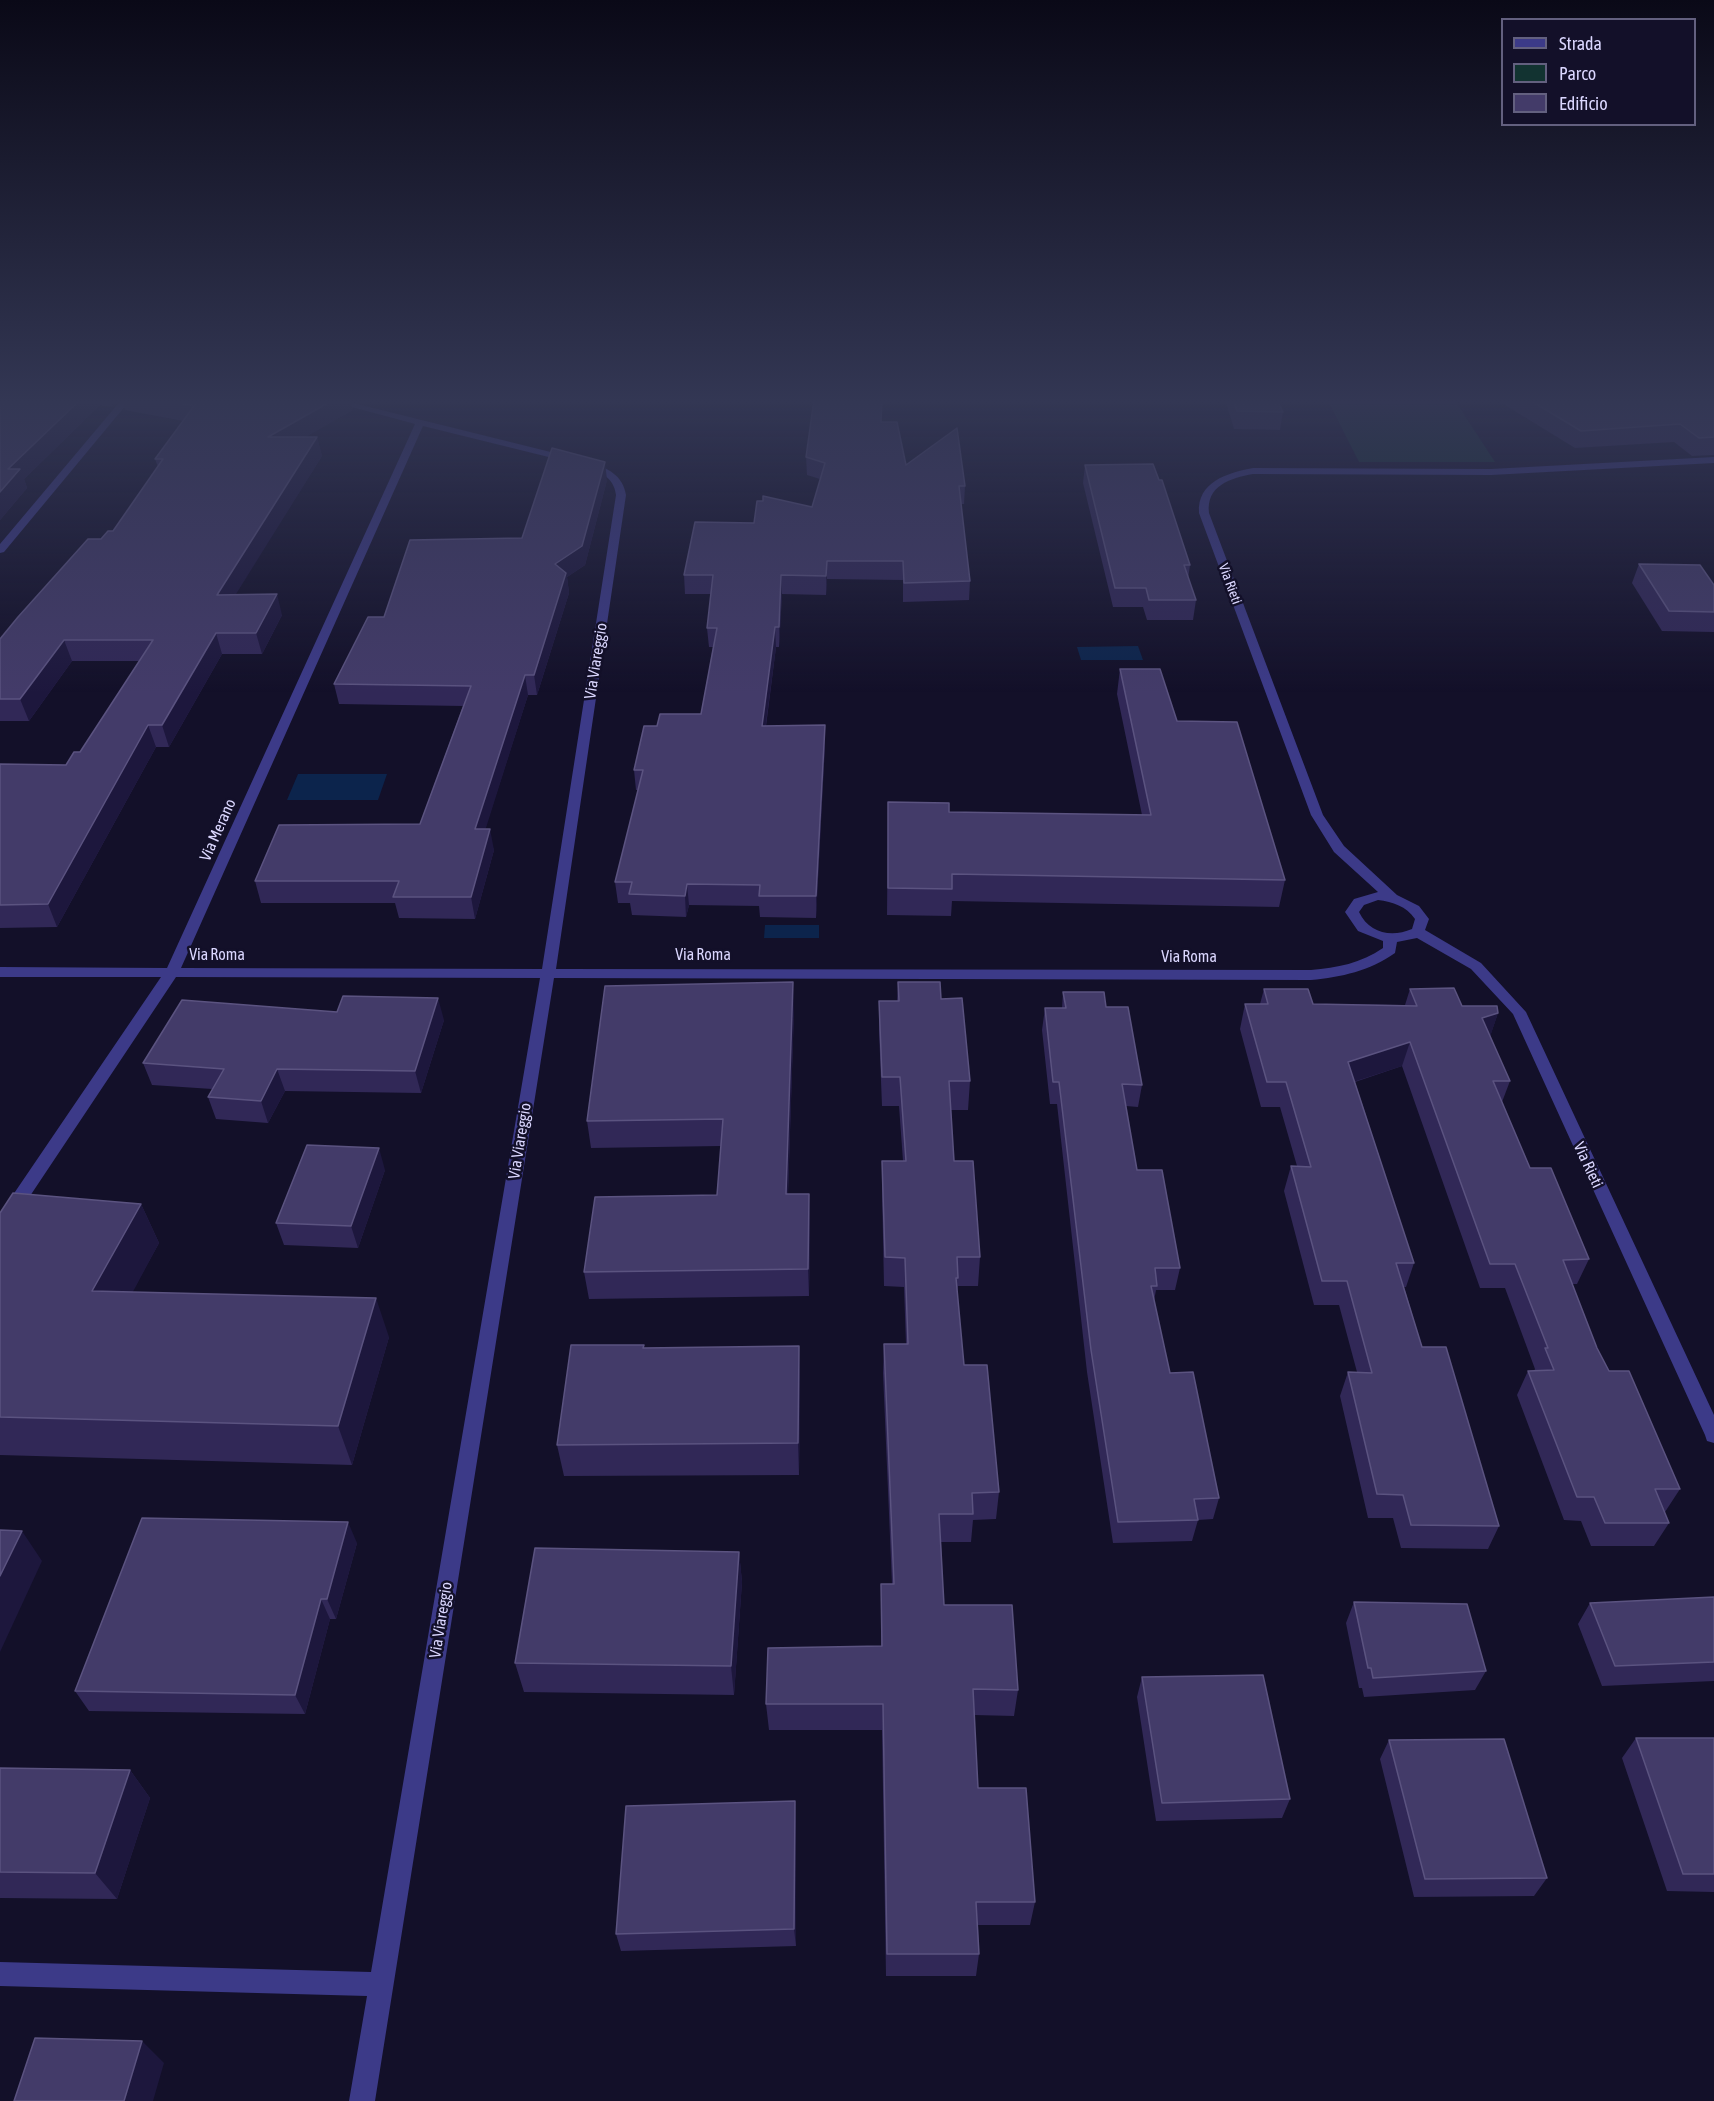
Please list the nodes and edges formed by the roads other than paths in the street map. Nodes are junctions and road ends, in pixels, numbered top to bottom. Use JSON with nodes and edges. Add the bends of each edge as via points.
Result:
{"nodes":[{"id":1,"x":45,"y":497,"type":"edge"},
{"id":2,"x":386,"y":497,"type":"edge"},
{"id":3,"x":620,"y":497,"type":"edge"},
{"id":4,"x":1205,"y":497,"type":"edge"},
{"id":5,"x":0,"y":550,"type":"edge"},
{"id":6,"x":1391,"y":897,"type":"junction"},
{"id":7,"x":1418,"y":932,"type":"junction"},
{"id":8,"x":1390,"y":938,"type":"junction"},
{"id":9,"x":0,"y":972,"type":"edge"},
{"id":10,"x":172,"y":972,"type":"junction"},
{"id":11,"x":548,"y":973,"type":"junction"},
{"id":12,"x":0,"y":1227,"type":"edge"},
{"id":13,"x":1714,"y":1435,"type":"edge"},
{"id":14,"x":0,"y":1974,"type":"edge"},
{"id":15,"x":381,"y":1984,"type":"junction"},
{"id":16,"x":362,"y":2101,"type":"edge"}],
"edges":[{"from":1,"to":5,"type":"street"},
{"from":2,"to":10,"type":"street","name":"Via Merano"},
{"from":3,"to":11,"type":"street","name":"Via Viareggio"},
{"from":4,"to":6,"type":"street","name":"Via Rieti","via":[[1204,513],[1317,815],[1339,849]]},
{"from":6,"to":7,"type":"street","via":[[1419,913],[1422,919]]},
{"from":6,"to":8,"type":"street","via":[[1369,897],[1352,912],[1360,926]]},
{"from":7,"to":8,"type":"street"},
{"from":7,"to":13,"type":"street","name":"Via Rieti","via":[[1476,966],[1519,1012]]},
{"from":8,"to":11,"type":"street","name":"Via Roma","via":[[1390,950],[1370,963],[1311,975]]},
{"from":9,"to":10,"type":"street","name":"Via Roma"},
{"from":10,"to":11,"type":"street","name":"Via Roma"},
{"from":10,"to":12,"type":"street","name":"Via Merano"},
{"from":11,"to":15,"type":"street","name":"Via Viareggio"},
{"from":14,"to":15,"type":"street"},
{"from":15,"to":16,"type":"street","name":"Via Viareggio"}]}
